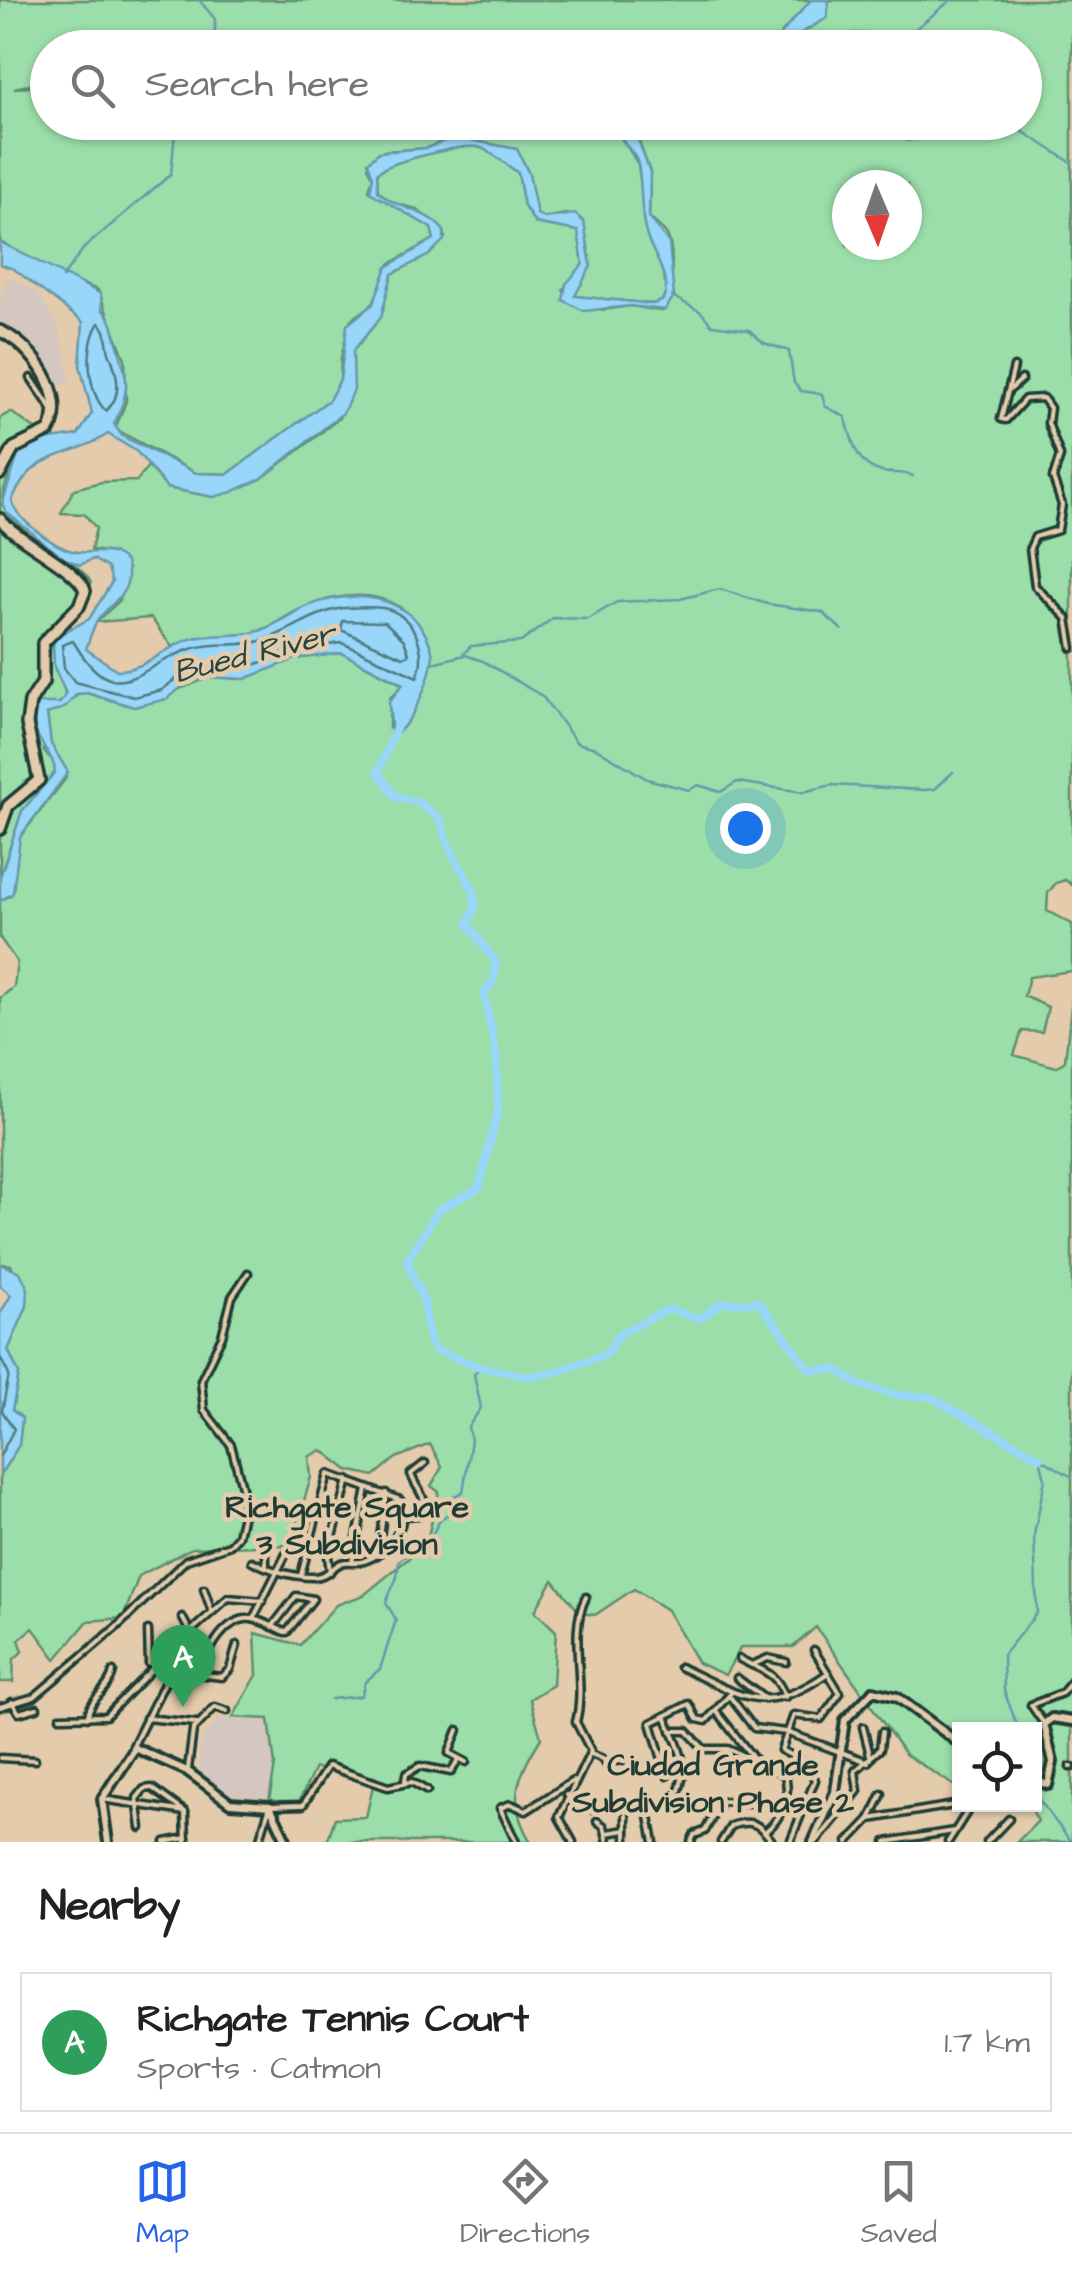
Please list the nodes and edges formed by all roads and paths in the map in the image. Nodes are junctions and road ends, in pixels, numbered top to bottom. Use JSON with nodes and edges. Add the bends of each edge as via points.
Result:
{"nodes":[{"id":1,"x":0,"y":330,"type":"edge"},
{"id":2,"x":1014,"y":367,"type":"dead end"},
{"id":3,"x":31,"y":378,"type":"dead end"},
{"id":4,"x":1022,"y":379,"type":"dead end"},
{"id":5,"x":1010,"y":390,"type":"junction"},
{"id":6,"x":55,"y":417,"type":"junction"},
{"id":7,"x":0,"y":474,"type":"edge"},
{"id":8,"x":0,"y":519,"type":"edge"},
{"id":9,"x":1072,"y":648,"type":"edge"},
{"id":10,"x":0,"y":829,"type":"edge"},
{"id":11,"x":248,"y":1274,"type":"dead end"},
{"id":12,"x":426,"y":1464,"type":"dead end"},
{"id":13,"x":348,"y":1480,"type":"junction"},
{"id":14,"x":367,"y":1487,"type":"junction"},
{"id":15,"x":386,"y":1493,"type":"junction"},
{"id":16,"x":404,"y":1516,"type":"junction"},
{"id":17,"x":418,"y":1516,"type":"junction"},
{"id":18,"x":422,"y":1522,"type":"dead end"},
{"id":19,"x":395,"y":1541,"type":"junction"},
{"id":20,"x":411,"y":1542,"type":"dead end"},
{"id":21,"x":266,"y":1552,"type":"dead end"},
{"id":22,"x":378,"y":1552,"type":"junction"},
{"id":23,"x":286,"y":1554,"type":"dead end"},
{"id":24,"x":252,"y":1561,"type":"dead end"},
{"id":25,"x":352,"y":1562,"type":"junction"},
{"id":26,"x":266,"y":1568,"type":"junction"},
{"id":27,"x":280,"y":1571,"type":"junction"},
{"id":28,"x":330,"y":1572,"type":"junction"},
{"id":29,"x":301,"y":1575,"type":"junction"},
{"id":30,"x":204,"y":1589,"type":"dead end"},
{"id":31,"x":586,"y":1597,"type":"dead end"},
{"id":32,"x":263,"y":1601,"type":"junction"},
{"id":33,"x":210,"y":1609,"type":"junction"},
{"id":34,"x":182,"y":1617,"type":"dead end"},
{"id":35,"x":253,"y":1620,"type":"junction"},
{"id":36,"x":272,"y":1627,"type":"junction"},
{"id":37,"x":148,"y":1630,"type":"dead end"},
{"id":38,"x":190,"y":1632,"type":"junction"},
{"id":39,"x":236,"y":1645,"type":"dead end"},
{"id":40,"x":814,"y":1650,"type":"dead end"},
{"id":41,"x":740,"y":1659,"type":"dead end"},
{"id":42,"x":786,"y":1662,"type":"dead end"},
{"id":43,"x":752,"y":1665,"type":"junction"},
{"id":44,"x":150,"y":1667,"type":"junction"},
{"id":45,"x":680,"y":1667,"type":"dead end"},
{"id":46,"x":173,"y":1668,"type":"junction"},
{"id":47,"x":112,"y":1672,"type":"dead end"},
{"id":48,"x":828,"y":1672,"type":"junction"},
{"id":49,"x":199,"y":1675,"type":"junction"},
{"id":50,"x":737,"y":1678,"type":"dead end"},
{"id":51,"x":1072,"y":1680,"type":"edge"},
{"id":52,"x":732,"y":1695,"type":"junction"},
{"id":53,"x":784,"y":1697,"type":"junction"},
{"id":54,"x":765,"y":1699,"type":"junction"},
{"id":55,"x":12,"y":1702,"type":"junction"},
{"id":56,"x":0,"y":1707,"type":"edge"},
{"id":57,"x":37,"y":1708,"type":"dead end"},
{"id":58,"x":227,"y":1711,"type":"dead end"},
{"id":59,"x":717,"y":1712,"type":"junction"},
{"id":60,"x":664,"y":1716,"type":"junction"},
{"id":61,"x":60,"y":1717,"type":"dead end"},
{"id":62,"x":88,"y":1717,"type":"junction"},
{"id":63,"x":146,"y":1718,"type":"junction"},
{"id":64,"x":1072,"y":1720,"type":"edge"},
{"id":65,"x":196,"y":1724,"type":"junction"},
{"id":66,"x":1044,"y":1724,"type":"junction"},
{"id":67,"x":863,"y":1727,"type":"dead end"},
{"id":68,"x":458,"y":1730,"type":"dead end"},
{"id":69,"x":671,"y":1731,"type":"junction"},
{"id":70,"x":786,"y":1732,"type":"junction"},
{"id":71,"x":882,"y":1732,"type":"dead end"},
{"id":72,"x":952,"y":1738,"type":"edge"},
{"id":73,"x":132,"y":1749,"type":"junction"},
{"id":74,"x":840,"y":1749,"type":"junction"},
{"id":75,"x":591,"y":1754,"type":"junction"},
{"id":76,"x":0,"y":1758,"type":"edge"},
{"id":77,"x":459,"y":1759,"type":"junction"},
{"id":78,"x":35,"y":1760,"type":"dead end"},
{"id":79,"x":869,"y":1760,"type":"junction"},
{"id":80,"x":466,"y":1762,"type":"dead end"},
{"id":81,"x":756,"y":1762,"type":"junction"},
{"id":82,"x":622,"y":1768,"type":"dead end"},
{"id":83,"x":188,"y":1771,"type":"junction"},
{"id":84,"x":667,"y":1776,"type":"dead end"},
{"id":85,"x":574,"y":1781,"type":"junction"},
{"id":86,"x":405,"y":1782,"type":"junction"},
{"id":87,"x":1042,"y":1783,"type":"edge"},
{"id":88,"x":560,"y":1786,"type":"junction"},
{"id":89,"x":427,"y":1791,"type":"dead end"},
{"id":90,"x":567,"y":1794,"type":"junction"},
{"id":91,"x":882,"y":1794,"type":"dead end"},
{"id":92,"x":102,"y":1800,"type":"junction"},
{"id":93,"x":673,"y":1804,"type":"dead end"},
{"id":94,"x":783,"y":1805,"type":"junction"},
{"id":95,"x":952,"y":1805,"type":"edge"},
{"id":96,"x":137,"y":1806,"type":"junction"},
{"id":97,"x":270,"y":1806,"type":"junction"},
{"id":98,"x":647,"y":1807,"type":"dead end"},
{"id":99,"x":592,"y":1808,"type":"dead end"},
{"id":100,"x":626,"y":1808,"type":"dead end"},
{"id":101,"x":185,"y":1812,"type":"junction"},
{"id":102,"x":967,"y":1812,"type":"edge"},
{"id":103,"x":1009,"y":1818,"type":"dead end"},
{"id":104,"x":870,"y":1819,"type":"junction"},
{"id":105,"x":597,"y":1821,"type":"dead end"},
{"id":106,"x":141,"y":1828,"type":"dead end"},
{"id":107,"x":626,"y":1830,"type":"junction"},
{"id":108,"x":766,"y":1831,"type":"junction"},
{"id":109,"x":954,"y":1831,"type":"junction"},
{"id":110,"x":607,"y":1833,"type":"junction"},
{"id":111,"x":919,"y":1835,"type":"junction"},
{"id":112,"x":186,"y":1840,"type":"edge"},
{"id":113,"x":108,"y":1842,"type":"edge"},
{"id":114,"x":165,"y":1842,"type":"edge"},
{"id":115,"x":259,"y":1842,"type":"edge"},
{"id":116,"x":287,"y":1842,"type":"edge"},
{"id":117,"x":516,"y":1842,"type":"edge"},
{"id":118,"x":574,"y":1842,"type":"edge"},
{"id":119,"x":608,"y":1842,"type":"edge"},
{"id":120,"x":626,"y":1842,"type":"edge"},
{"id":121,"x":654,"y":1842,"type":"edge"},
{"id":122,"x":692,"y":1842,"type":"edge"},
{"id":123,"x":721,"y":1842,"type":"edge"},
{"id":124,"x":773,"y":1842,"type":"edge"},
{"id":125,"x":790,"y":1842,"type":"edge"},
{"id":126,"x":815,"y":1842,"type":"edge"},
{"id":127,"x":848,"y":1842,"type":"edge"},
{"id":128,"x":889,"y":1842,"type":"edge"},
{"id":129,"x":917,"y":1842,"type":"edge"},
{"id":130,"x":948,"y":1842,"type":"edge"},
{"id":131,"x":987,"y":1842,"type":"edge"}],
"edges":[{"from":1,"to":6,"type":"highway","via":[[36,359]]},
{"from":2,"to":5,"type":"street"},
{"from":3,"to":6,"type":"street"},
{"from":4,"to":5,"type":"street"},
{"from":5,"to":9,"type":"street","via":[[1004,420],[1025,399],[1044,398],[1050,408],[1048,423],[1060,456],[1053,478],[1062,505],[1060,526],[1035,537],[1030,558],[1039,594],[1067,618]]},
{"from":6,"to":7,"type":"highway","via":[[44,435],[14,448]]},
{"from":8,"to":10,"type":"highway","via":[[85,586],[80,606],[42,646],[43,682],[30,702],[27,724],[40,780],[8,806]]},
{"from":11,"to":55,"type":"street","via":[[232,1296],[201,1380],[204,1410],[231,1446],[242,1487],[238,1536],[230,1546],[186,1560],[42,1690]]},
{"from":12,"to":17,"type":"street","via":[[410,1474],[424,1498]]},
{"from":13,"to":14,"type":"street"},
{"from":13,"to":28,"type":"street","via":[[328,1556]]},
{"from":13,"to":29,"type":"street","via":[[328,1474]]},
{"from":14,"to":15,"type":"street"},
{"from":14,"to":25,"type":"street"},
{"from":15,"to":16,"type":"street","via":[[400,1500]]},
{"from":15,"to":22,"type":"street"},
{"from":16,"to":17,"type":"street"},
{"from":16,"to":19,"type":"street"},
{"from":17,"to":18,"type":"street"},
{"from":19,"to":20,"type":"street"},
{"from":19,"to":22,"type":"street"},
{"from":21,"to":26,"type":"street"},
{"from":22,"to":25,"type":"street"},
{"from":23,"to":27,"type":"street"},
{"from":24,"to":26,"type":"street"},
{"from":25,"to":28,"type":"street"},
{"from":26,"to":27,"type":"street"},
{"from":27,"to":29,"type":"street"},
{"from":27,"to":32,"type":"street"},
{"from":28,"to":29,"type":"street"},
{"from":30,"to":33,"type":"street"},
{"from":31,"to":75,"type":"street","via":[[577,1632],[583,1696],[576,1722]]},
{"from":32,"to":33,"type":"street","via":[[236,1596]]},
{"from":32,"to":35,"type":"street"},
{"from":33,"to":38,"type":"street"},
{"from":34,"to":38,"type":"street"},
{"from":35,"to":36,"type":"street"},
{"from":35,"to":49,"type":"street","via":[[240,1620],[212,1644]]},
{"from":36,"to":36,"type":"street","via":[[296,1596],[313,1599],[289,1631]]},
{"from":37,"to":44,"type":"street"},
{"from":38,"to":46,"type":"street"},
{"from":39,"to":49,"type":"street","via":[[226,1676]]},
{"from":40,"to":48,"type":"street"},
{"from":41,"to":43,"type":"street"},
{"from":42,"to":43,"type":"street","via":[[768,1658]]},
{"from":43,"to":53,"type":"street","via":[[780,1681]]},
{"from":44,"to":46,"type":"street","via":[[162,1662]]},
{"from":44,"to":62,"type":"street","via":[[110,1714]]},
{"from":45,"to":52,"type":"street"},
{"from":46,"to":49,"type":"street"},
{"from":46,"to":63,"type":"street"},
{"from":47,"to":62,"type":"street"},
{"from":48,"to":53,"type":"street"},
{"from":48,"to":70,"type":"street","via":[[839,1696],[817,1721],[790,1718]]},
{"from":50,"to":54,"type":"street"},
{"from":51,"to":66,"type":"street","via":[[1062,1692],[1031,1704]]},
{"from":52,"to":54,"type":"street"},
{"from":52,"to":59,"type":"street"},
{"from":52,"to":70,"type":"street","via":[[754,1728]]},
{"from":53,"to":54,"type":"street"},
{"from":55,"to":56,"type":"street"},
{"from":55,"to":57,"type":"street","via":[[18,1713]]},
{"from":58,"to":65,"type":"street","via":[[212,1708]]},
{"from":59,"to":60,"type":"street","via":[[700,1721],[690,1704]]},
{"from":59,"to":81,"type":"street"},
{"from":60,"to":69,"type":"street"},
{"from":60,"to":84,"type":"street","via":[[650,1727]]},
{"from":61,"to":62,"type":"street"},
{"from":63,"to":65,"type":"street"},
{"from":63,"to":73,"type":"street"},
{"from":64,"to":66,"type":"main road"},
{"from":65,"to":83,"type":"street"},
{"from":66,"to":87,"type":"main road","via":[[1052,1774],[1048,1785]]},
{"from":67,"to":79,"type":"street"},
{"from":68,"to":77,"type":"street","via":[[449,1753]]},
{"from":69,"to":81,"type":"street","via":[[687,1730],[704,1748],[724,1748]]},
{"from":69,"to":93,"type":"street","via":[[687,1778]]},
{"from":70,"to":74,"type":"street"},
{"from":70,"to":125,"type":"street","via":[[781,1750],[806,1764],[815,1780]]},
{"from":71,"to":79,"type":"street","via":[[880,1749]]},
{"from":72,"to":74,"type":"main road","via":[[878,1689],[846,1718]]},
{"from":73,"to":83,"type":"main road"},
{"from":73,"to":92,"type":"main road"},
{"from":74,"to":79,"type":"street"},
{"from":74,"to":126,"type":"main road","via":[[835,1792]]},
{"from":75,"to":82,"type":"street","via":[[605,1767]]},
{"from":75,"to":85,"type":"street"},
{"from":76,"to":78,"type":"street"},
{"from":77,"to":80,"type":"street"},
{"from":77,"to":86,"type":"street","via":[[443,1774],[420,1766]]},
{"from":79,"to":126,"type":"street","via":[[854,1771],[858,1791]]},
{"from":81,"to":94,"type":"street","via":[[784,1774]]},
{"from":83,"to":97,"type":"main road","via":[[230,1803]]},
{"from":85,"to":88,"type":"street"},
{"from":85,"to":90,"type":"street"},
{"from":86,"to":89,"type":"street"},
{"from":86,"to":97,"type":"street","via":[[388,1787],[328,1766],[303,1805]]},
{"from":88,"to":90,"type":"street"},
{"from":88,"to":117,"type":"street","via":[[526,1811],[511,1804],[500,1808]]},
{"from":90,"to":99,"type":"street"},
{"from":90,"to":118,"type":"street","via":[[559,1817]]},
{"from":91,"to":104,"type":"street"},
{"from":92,"to":96,"type":"street"},
{"from":92,"to":113,"type":"main road"},
{"from":94,"to":108,"type":"street"},
{"from":94,"to":122,"type":"street","via":[[722,1800]]},
{"from":95,"to":104,"type":"street"},
{"from":96,"to":101,"type":"street"},
{"from":96,"to":101,"type":"street","via":[[138,1796],[150,1788]]},
{"from":96,"to":106,"type":"street"},
{"from":97,"to":115,"type":"street"},
{"from":97,"to":116,"type":"main road"},
{"from":98,"to":121,"type":"street"},
{"from":100,"to":107,"type":"street"},
{"from":101,"to":112,"type":"street"},
{"from":102,"to":109,"type":"street"},
{"from":103,"to":131,"type":"street"},
{"from":104,"to":127,"type":"street"},
{"from":105,"to":110,"type":"street"},
{"from":107,"to":110,"type":"street"},
{"from":107,"to":120,"type":"street"},
{"from":108,"to":123,"type":"street","via":[[742,1822],[726,1830]]},
{"from":108,"to":124,"type":"street"},
{"from":109,"to":111,"type":"street"},
{"from":109,"to":130,"type":"street"},
{"from":110,"to":119,"type":"street"},
{"from":111,"to":128,"type":"street"},
{"from":111,"to":129,"type":"street"},
{"from":112,"to":114,"type":"street"}]}
